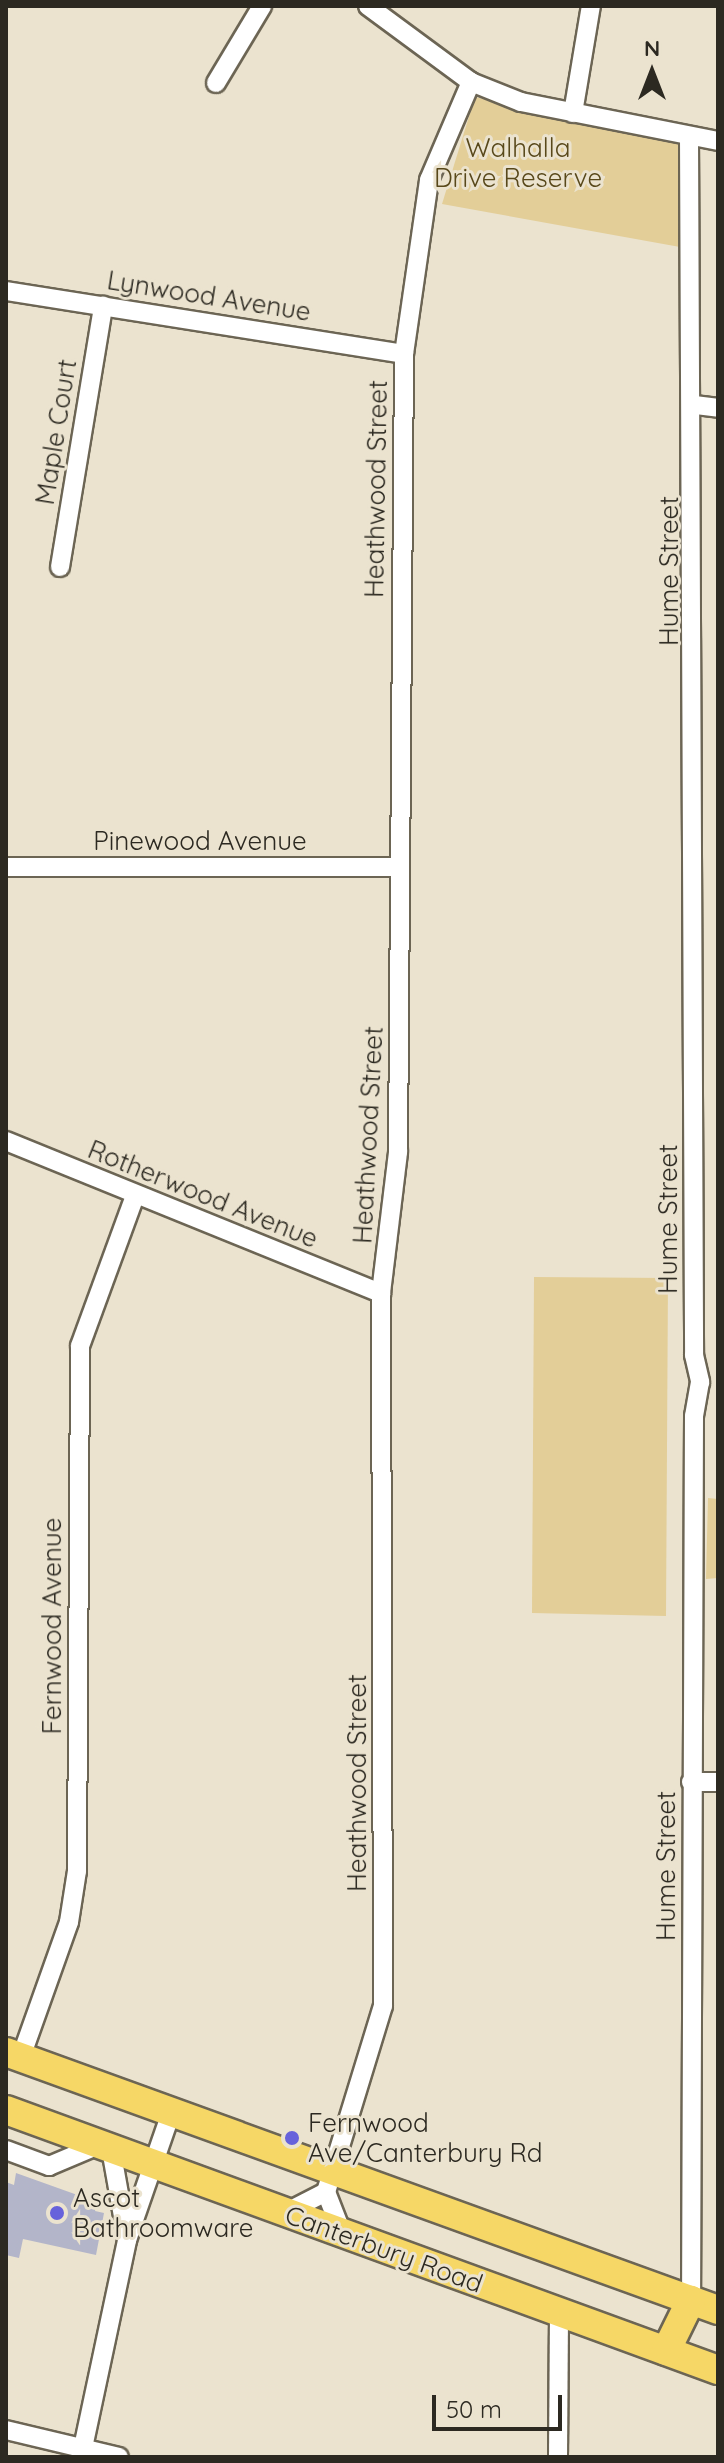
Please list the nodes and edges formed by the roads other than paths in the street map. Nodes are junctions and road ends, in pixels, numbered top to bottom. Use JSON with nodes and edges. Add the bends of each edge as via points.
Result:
{"nodes":[{"id":1,"x":262,"y":6,"type":"edge"},
{"id":2,"x":368,"y":6,"type":"edge"},
{"id":3,"x":591,"y":6,"type":"edge"},
{"id":4,"x":471,"y":82,"type":"junction"},
{"id":5,"x":216,"y":83,"type":"dead end"},
{"id":6,"x":573,"y":113,"type":"junction"},
{"id":7,"x":689,"y":137,"type":"junction"},
{"id":8,"x":718,"y":141,"type":"edge"},
{"id":9,"x":6,"y":291,"type":"edge"},
{"id":10,"x":103,"y":306,"type":"junction"},
{"id":11,"x":404,"y":354,"type":"junction"},
{"id":12,"x":695,"y":405,"type":"junction"},
{"id":13,"x":718,"y":408,"type":"edge"},
{"id":14,"x":60,"y":567,"type":"dead end"},
{"id":15,"x":6,"y":867,"type":"edge"},
{"id":16,"x":395,"y":867,"type":"junction"},
{"id":17,"x":6,"y":1141,"type":"edge"},
{"id":18,"x":135,"y":1196,"type":"junction"},
{"id":19,"x":381,"y":1293,"type":"junction"},
{"id":20,"x":709,"y":1382,"type":"edge"},
{"id":21,"x":691,"y":1782,"type":"junction"},
{"id":22,"x":718,"y":1782,"type":"edge"},
{"id":23,"x":14,"y":2055,"type":"edge"},
{"id":24,"x":6,"y":2110,"type":"edge"},
{"id":25,"x":171,"y":2113,"type":"junction"},
{"id":26,"x":105,"y":2147,"type":"junction"},
{"id":27,"x":6,"y":2150,"type":"edge"},
{"id":28,"x":154,"y":2165,"type":"junction"},
{"id":29,"x":329,"y":2182,"type":"junction"},
{"id":30,"x":285,"y":2213,"type":"junction"},
{"id":31,"x":342,"y":2233,"type":"junction"},
{"id":32,"x":127,"y":2240,"type":"junction"},
{"id":33,"x":691,"y":2300,"type":"junction"},
{"id":34,"x":718,"y":2310,"type":"edge"},
{"id":35,"x":559,"y":2312,"type":"junction"},
{"id":36,"x":666,"y":2351,"type":"junction"},
{"id":37,"x":718,"y":2370,"type":"edge"},
{"id":38,"x":6,"y":2430,"type":"edge"},
{"id":39,"x":83,"y":2450,"type":"edge"},
{"id":40,"x":119,"y":2457,"type":"edge"},
{"id":41,"x":558,"y":2457,"type":"edge"}],
"edges":[{"from":1,"to":5,"type":"street"},
{"from":2,"to":4,"type":"street"},
{"from":3,"to":6,"type":"street"},
{"from":4,"to":6,"type":"street"},
{"from":4,"to":11,"type":"street","name":"Heathwood Street","via":[[429,180]]},
{"from":6,"to":7,"type":"street"},
{"from":7,"to":8,"type":"street"},
{"from":7,"to":12,"type":"street","name":"Hume Street"},
{"from":9,"to":10,"type":"street","name":"Lynwood Avenue"},
{"from":10,"to":11,"type":"street","name":"Lynwood Avenue"},
{"from":10,"to":14,"type":"street","name":"Maple Court"},
{"from":11,"to":16,"type":"street","name":"Heathwood Street"},
{"from":12,"to":13,"type":"street"},
{"from":12,"to":20,"type":"street","name":"Hume Street","via":[[694,1355]]},
{"from":15,"to":16,"type":"street","name":"Pinewood Avenue"},
{"from":16,"to":19,"type":"street","name":"Heathwood Street","via":[[398,1152]]},
{"from":17,"to":18,"type":"street","name":"Rotherwood Avenue"},
{"from":18,"to":19,"type":"street","name":"Rotherwood Avenue"},
{"from":18,"to":23,"type":"street","name":"Fernwood Avenue","via":[[80,1346],[77,1871],[69,1922]]},
{"from":19,"to":29,"type":"street","name":"Heathwood Street","via":[[383,2006]]},
{"from":20,"to":21,"type":"street","name":"Hume Street","via":[[694,1416]]},
{"from":21,"to":22,"type":"street"},
{"from":21,"to":33,"type":"street","name":"Hume Street"},
{"from":23,"to":25,"type":"main road"},
{"from":24,"to":26,"type":"main road","name":"Canterbury Road"},
{"from":25,"to":28,"type":"street"},
{"from":25,"to":29,"type":"main road"},
{"from":26,"to":27,"type":"street","via":[[49,2166]]},
{"from":26,"to":28,"type":"main road","name":"Canterbury Road"},
{"from":26,"to":32,"type":"street"},
{"from":28,"to":30,"type":"main road","name":"Canterbury Road"},
{"from":28,"to":32,"type":"street"},
{"from":29,"to":30,"type":"street"},
{"from":29,"to":31,"type":"street"},
{"from":29,"to":33,"type":"main road"},
{"from":30,"to":31,"type":"main road","name":"Canterbury Road"},
{"from":31,"to":35,"type":"main road","name":"Canterbury Road"},
{"from":32,"to":39,"type":"street"},
{"from":33,"to":34,"type":"main road"},
{"from":33,"to":36,"type":"main road"},
{"from":35,"to":36,"type":"main road","name":"Canterbury Road"},
{"from":35,"to":41,"type":"street"},
{"from":36,"to":37,"type":"main road","name":"Canterbury Road"},
{"from":38,"to":39,"type":"street"},
{"from":39,"to":40,"type":"street"}]}
